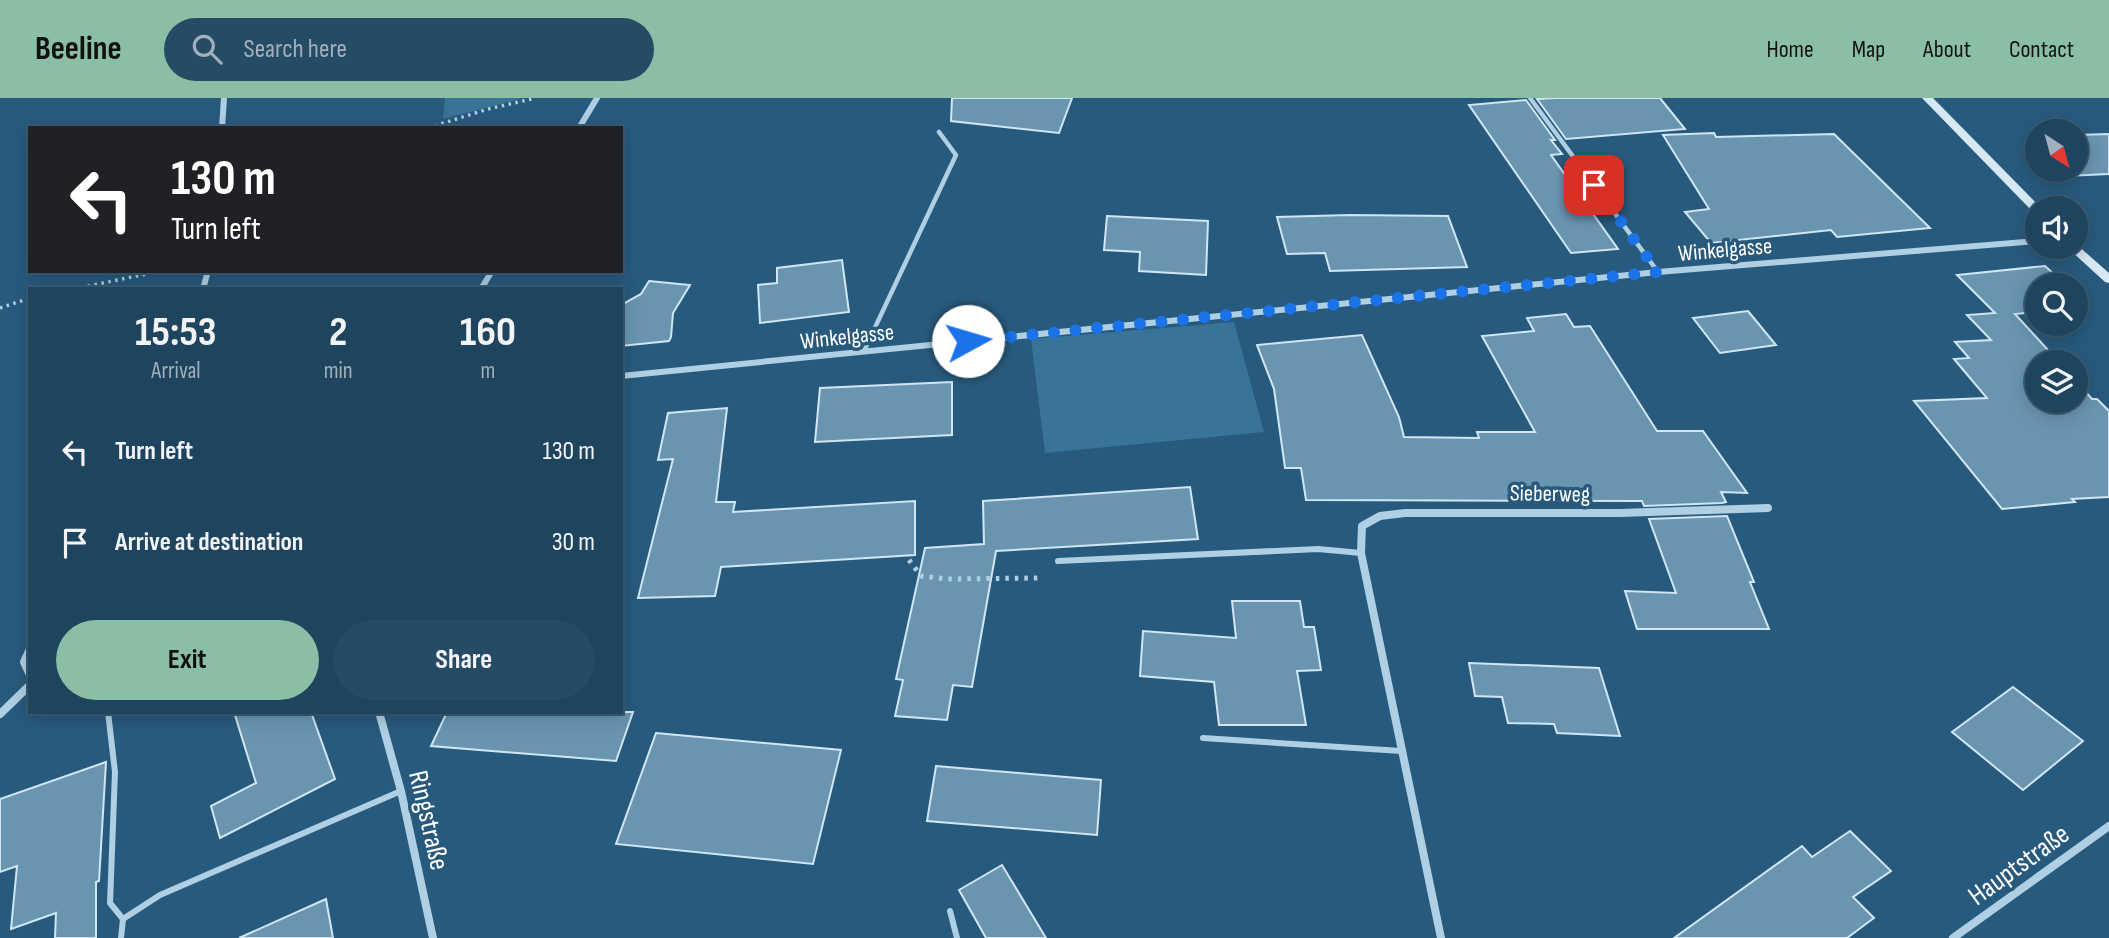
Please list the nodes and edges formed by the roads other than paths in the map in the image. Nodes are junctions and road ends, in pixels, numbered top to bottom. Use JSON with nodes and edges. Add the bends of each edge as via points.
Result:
{"nodes":[{"id":1,"x":224,"y":98,"type":"edge"},
{"id":2,"x":597,"y":98,"type":"edge"},
{"id":3,"x":1530,"y":98,"type":"edge"},
{"id":4,"x":1927,"y":98,"type":"edge"},
{"id":5,"x":222,"y":126,"type":"edge"},
{"id":6,"x":580,"y":126,"type":"edge"},
{"id":7,"x":939,"y":132,"type":"dead end"},
{"id":8,"x":2025,"y":198,"type":"edge"},
{"id":9,"x":2025,"y":242,"type":"edge"},
{"id":10,"x":2087,"y":259,"type":"edge"},
{"id":11,"x":1658,"y":272,"type":"junction"},
{"id":12,"x":2109,"y":279,"type":"edge"},
{"id":13,"x":864,"y":351,"type":"junction"},
{"id":14,"x":623,"y":376,"type":"edge"},
{"id":15,"x":1768,"y":508,"type":"dead end"},
{"id":16,"x":1361,"y":553,"type":"junction"},
{"id":17,"x":1058,"y":561,"type":"dead end"},
{"id":18,"x":28,"y":653,"type":"edge"},
{"id":19,"x":28,"y":673,"type":"edge"},
{"id":20,"x":28,"y":687,"type":"edge"},
{"id":21,"x":0,"y":714,"type":"edge"},
{"id":22,"x":109,"y":714,"type":"edge"},
{"id":23,"x":380,"y":714,"type":"edge"},
{"id":24,"x":1203,"y":738,"type":"dead end"},
{"id":25,"x":1401,"y":751,"type":"junction"},
{"id":26,"x":401,"y":791,"type":"junction"},
{"id":27,"x":2109,"y":826,"type":"edge"},
{"id":28,"x":950,"y":911,"type":"dead end"},
{"id":29,"x":123,"y":919,"type":"junction"},
{"id":30,"x":121,"y":938,"type":"edge"},
{"id":31,"x":433,"y":938,"type":"edge"},
{"id":32,"x":957,"y":938,"type":"edge"},
{"id":33,"x":1441,"y":938,"type":"edge"},
{"id":34,"x":1953,"y":938,"type":"edge"}],
"edges":[{"from":1,"to":5,"type":"street"},
{"from":2,"to":6,"type":"street"},
{"from":3,"to":11,"type":"lane"},
{"from":4,"to":8,"type":"main road"},
{"from":7,"to":13,"type":"lane","via":[[956,155]]},
{"from":9,"to":11,"type":"street","name":"Winkelgasse"},
{"from":10,"to":12,"type":"main road"},
{"from":11,"to":13,"type":"street","name":"Winkelgasse"},
{"from":13,"to":14,"type":"street","name":"Winkelgasse"},
{"from":15,"to":16,"type":"street","name":"Sieberweg","via":[[1405,513],[1380,516],[1362,526]]},
{"from":16,"to":17,"type":"lane","via":[[1318,548]]},
{"from":16,"to":25,"type":"street","name":"Sieberweg"},
{"from":18,"to":19,"type":"street","via":[[24,661]]},
{"from":20,"to":21,"type":"street"},
{"from":22,"to":29,"type":"lane","via":[[115,772],[110,903]]},
{"from":23,"to":26,"type":"street","name":"Ringstraße"},
{"from":24,"to":25,"type":"lane"},
{"from":25,"to":33,"type":"street","name":"Sieberweg"},
{"from":26,"to":29,"type":"lane","via":[[160,895]]},
{"from":26,"to":31,"type":"street","name":"Ringstraße"},
{"from":27,"to":34,"type":"street","name":"Hauptstraße"},
{"from":28,"to":32,"type":"lane"},
{"from":29,"to":30,"type":"lane"}]}
